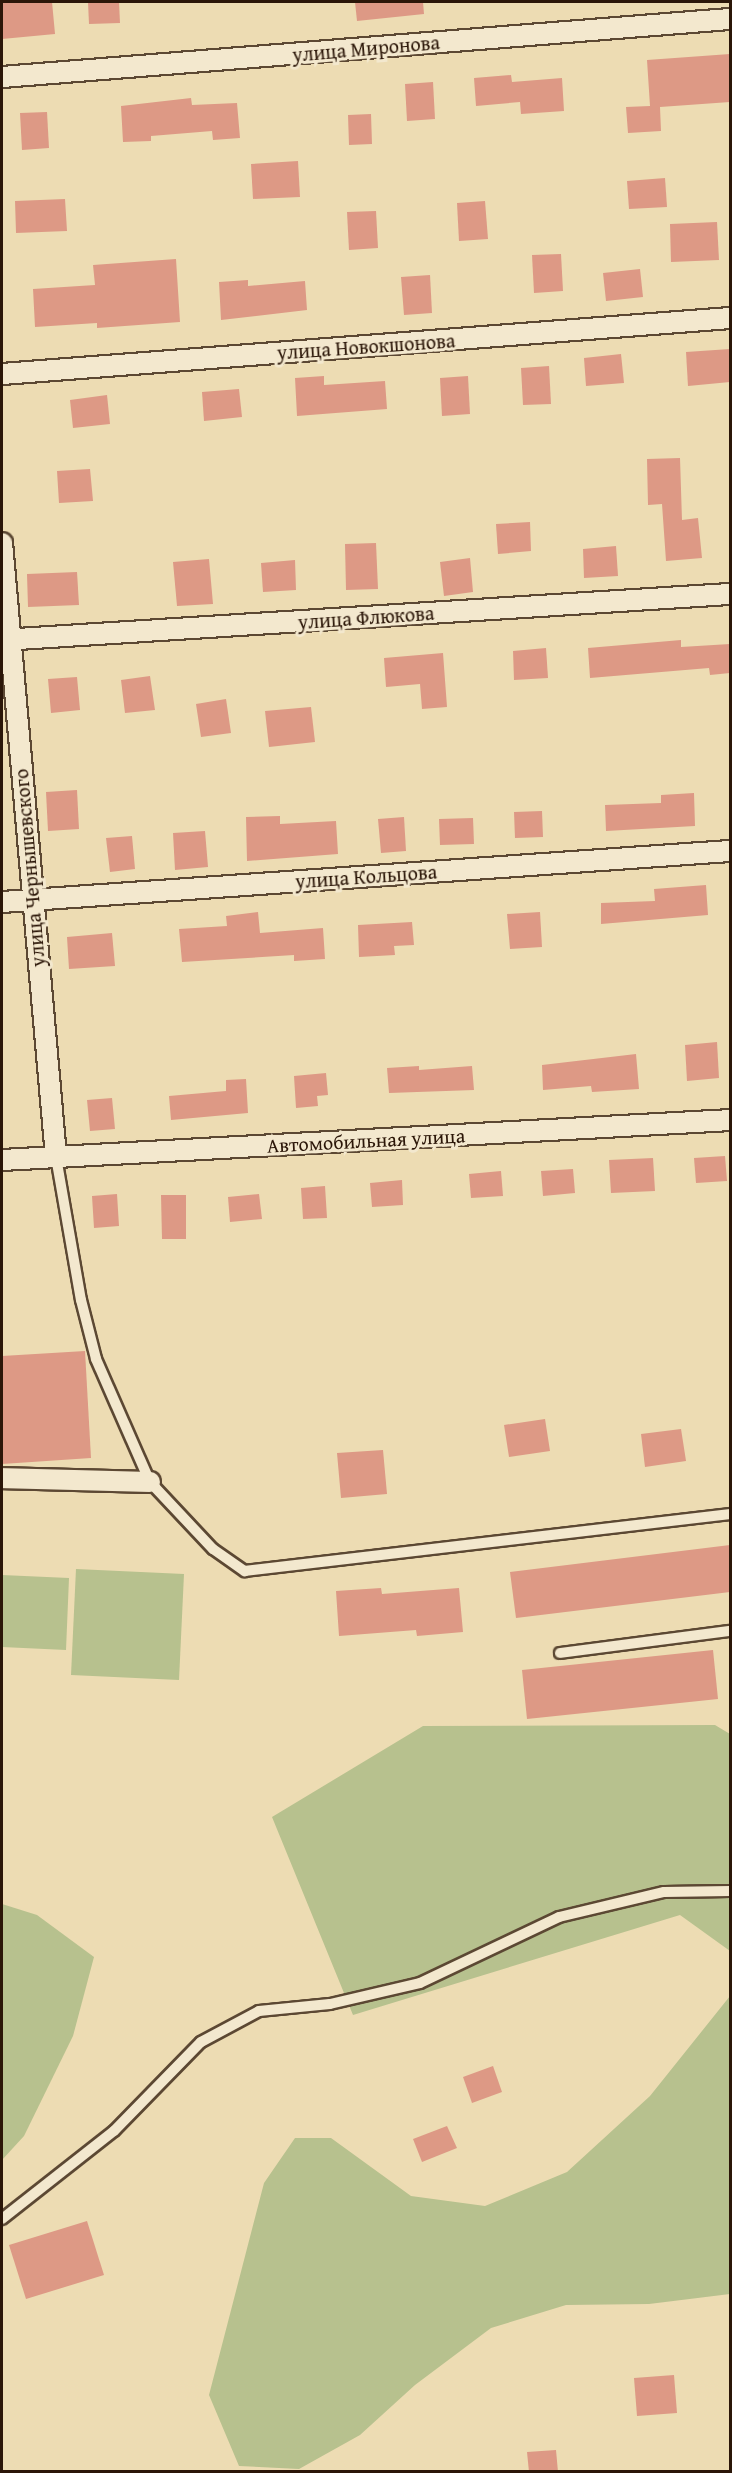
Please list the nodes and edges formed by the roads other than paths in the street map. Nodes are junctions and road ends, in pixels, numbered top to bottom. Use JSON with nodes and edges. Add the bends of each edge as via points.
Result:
{"nodes":[{"id":1,"x":730,"y":19,"type":"edge"},
{"id":2,"x":2,"y":77,"type":"edge"},
{"id":3,"x":730,"y":318,"type":"edge"},
{"id":4,"x":2,"y":374,"type":"edge"},
{"id":5,"x":2,"y":543,"type":"edge"},
{"id":6,"x":730,"y":594,"type":"edge"},
{"id":7,"x":5,"y":640,"type":"edge"},
{"id":8,"x":730,"y":851,"type":"edge"},
{"id":9,"x":32,"y":899,"type":"junction"},
{"id":10,"x":2,"y":902,"type":"edge"},
{"id":11,"x":730,"y":1120,"type":"edge"},
{"id":12,"x":56,"y":1156,"type":"junction"},
{"id":13,"x":2,"y":1160,"type":"edge"},
{"id":14,"x":2,"y":1478,"type":"edge"},
{"id":15,"x":150,"y":1482,"type":"junction"},
{"id":16,"x":730,"y":1514,"type":"edge"},
{"id":17,"x":730,"y":1631,"type":"edge"},
{"id":18,"x":560,"y":1653,"type":"dead end"},
{"id":19,"x":730,"y":1891,"type":"edge"},
{"id":20,"x":2,"y":2218,"type":"edge"}],
"edges":[{"from":1,"to":2,"type":"street","name":"улица Миронова"},
{"from":3,"to":4,"type":"street","name":"улица Новокшонова"},
{"from":5,"to":7,"type":"street","name":"улица Чернышевского"},
{"from":6,"to":7,"type":"street","name":"улица Флюкова"},
{"from":7,"to":9,"type":"street","name":"улица Чернышевского"},
{"from":8,"to":9,"type":"street","name":"улица Кольцова"},
{"from":9,"to":10,"type":"street","name":"улица Кольцова"},
{"from":9,"to":12,"type":"street","name":"улица Чернышевского"},
{"from":11,"to":12,"type":"street","name":"Автомобильная улица"},
{"from":12,"to":13,"type":"street","name":"Автомобильная улица"},
{"from":12,"to":15,"type":"lane","via":[[81,1300],[96,1359]]},
{"from":14,"to":15,"type":"street"},
{"from":15,"to":16,"type":"lane","via":[[213,1549],[245,1571]]},
{"from":17,"to":18,"type":"lane"},
{"from":19,"to":20,"type":"lane","via":[[664,1892],[559,1917],[420,1983],[330,2004],[259,2011],[201,2042],[114,2132]]}]}
